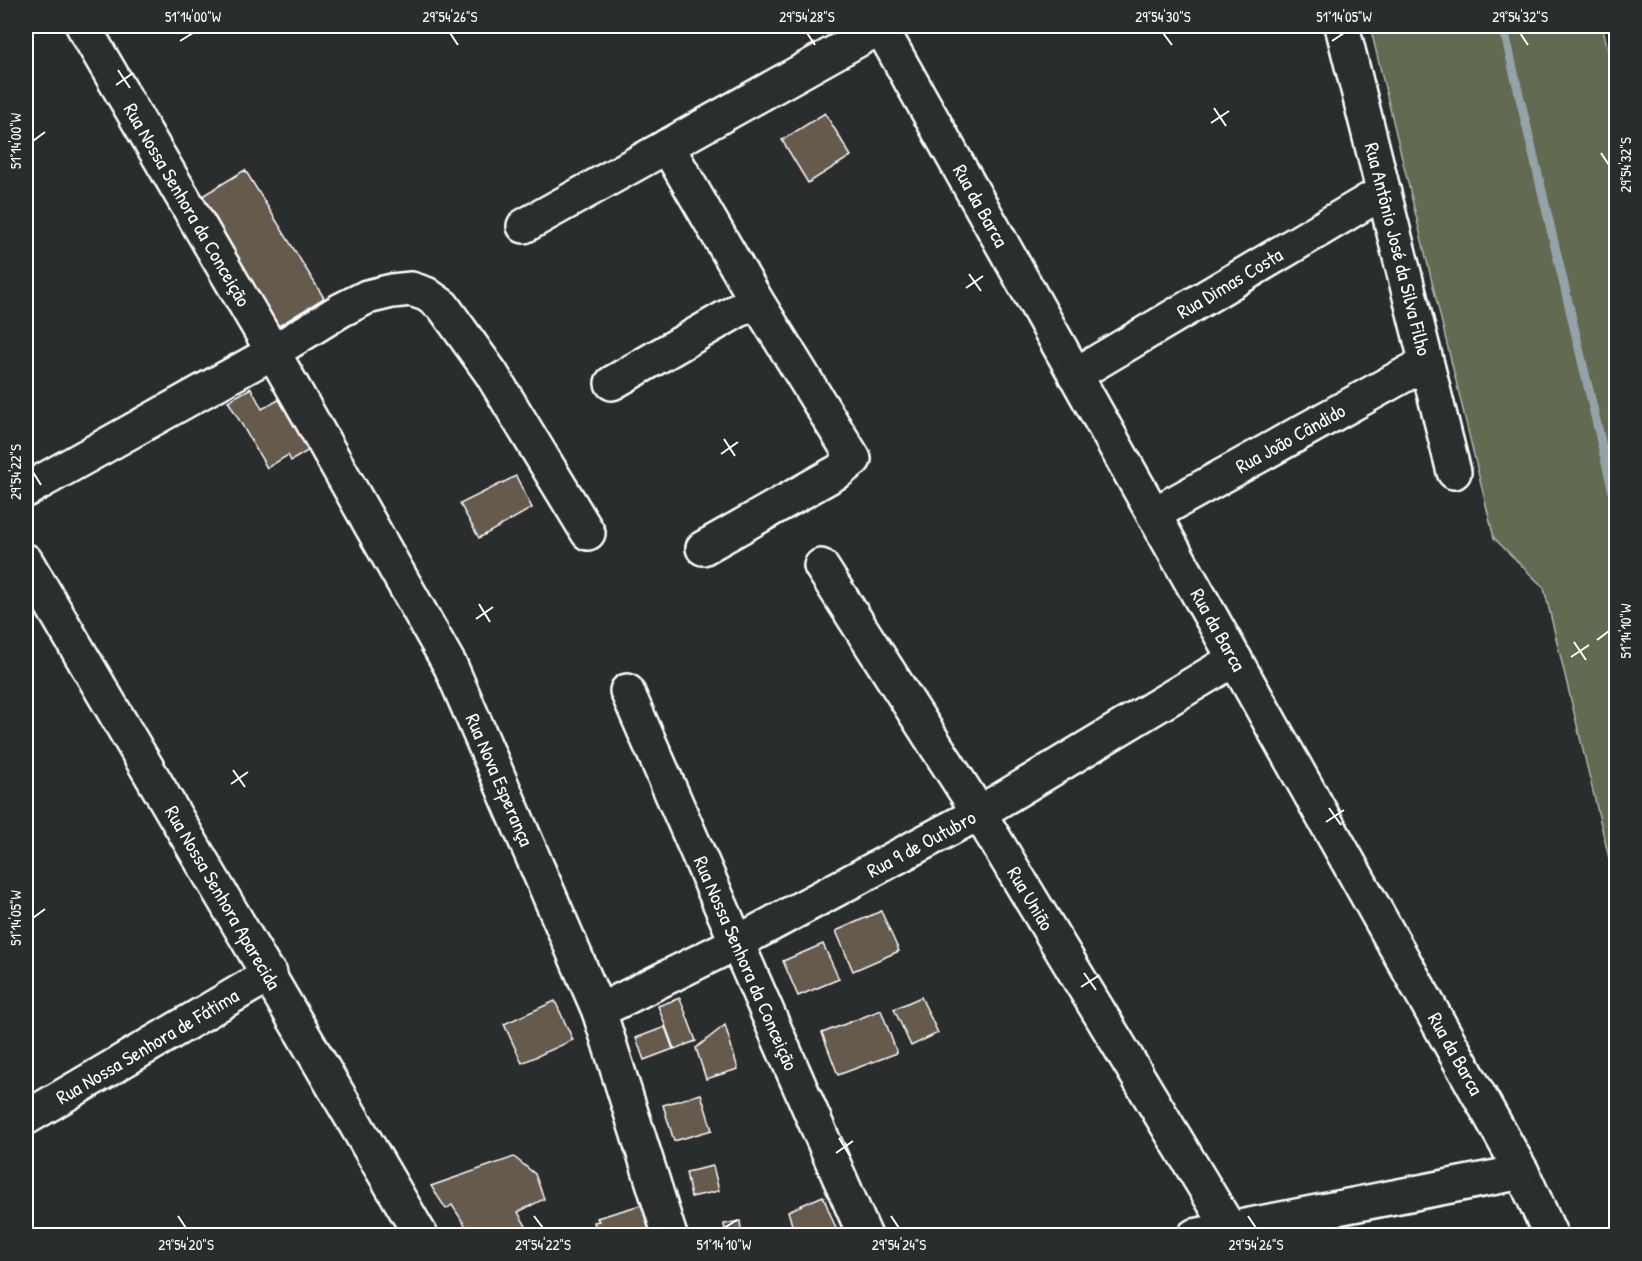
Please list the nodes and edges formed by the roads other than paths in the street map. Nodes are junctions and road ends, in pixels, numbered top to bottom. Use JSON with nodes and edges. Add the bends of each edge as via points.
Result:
{"nodes":[{"id":1,"x":83,"y":26,"type":"edge"},
{"id":2,"x":880,"y":26,"type":"edge"},
{"id":3,"x":1342,"y":26,"type":"edge"},
{"id":4,"x":667,"y":146,"type":"junction"},
{"id":5,"x":1383,"y":192,"type":"junction"},
{"id":6,"x":524,"y":226,"type":"dead end"},
{"id":7,"x":756,"y":300,"type":"junction"},
{"id":8,"x":273,"y":352,"type":"junction"},
{"id":9,"x":1426,"y":363,"type":"junction"},
{"id":10,"x":1075,"y":375,"type":"junction"},
{"id":11,"x":612,"y":383,"type":"dead end"},
{"id":12,"x":1454,"y":472,"type":"dead end"},
{"id":13,"x":26,"y":490,"type":"edge"},
{"id":14,"x":1154,"y":514,"type":"junction"},
{"id":15,"x":588,"y":533,"type":"dead end"},
{"id":16,"x":703,"y":548,"type":"dead end"},
{"id":17,"x":26,"y":561,"type":"edge"},
{"id":18,"x":821,"y":566,"type":"dead end"},
{"id":19,"x":1235,"y":659,"type":"junction"},
{"id":20,"x":627,"y":691,"type":"dead end"},
{"id":21,"x":979,"y":813,"type":"junction"},
{"id":22,"x":735,"y":943,"type":"junction"},
{"id":23,"x":270,"y":974,"type":"junction"},
{"id":24,"x":599,"y":1011,"type":"junction"},
{"id":25,"x":26,"y":1118,"type":"edge"},
{"id":26,"x":1522,"y":1172,"type":"junction"},
{"id":27,"x":1233,"y":1233,"type":"edge"},
{"id":28,"x":421,"y":1236,"type":"edge"},
{"id":29,"x":670,"y":1236,"type":"edge"},
{"id":30,"x":865,"y":1236,"type":"edge"},
{"id":31,"x":1194,"y":1236,"type":"edge"},
{"id":32,"x":1551,"y":1236,"type":"edge"}],
"edges":[{"from":1,"to":8,"type":"street","name":"Rua Nossa Senhora da Conceição"},
{"from":2,"to":4,"type":"street"},
{"from":2,"to":10,"type":"street","name":"Rua da Barca"},
{"from":3,"to":5,"type":"street","name":"Rua Antônio José da Silva Filho"},
{"from":4,"to":6,"type":"street"},
{"from":4,"to":7,"type":"street"},
{"from":5,"to":9,"type":"street","name":"Rua Antônio José da Silva Filho"},
{"from":5,"to":10,"type":"street","name":"Rua Dimas Costa"},
{"from":7,"to":11,"type":"street"},
{"from":7,"to":16,"type":"street","via":[[854,459]]},
{"from":8,"to":13,"type":"street"},
{"from":8,"to":15,"type":"street","via":[[367,297],[411,290],[426,294],[443,306],[491,373]]},
{"from":8,"to":24,"type":"street","name":"Rua Nova Esperança","via":[[451,668]]},
{"from":9,"to":12,"type":"street","name":"Rua Antônio José da Silva Filho"},
{"from":9,"to":14,"type":"street","name":"Rua João Cândido"},
{"from":10,"to":14,"type":"street","name":"Rua da Barca"},
{"from":14,"to":19,"type":"street","name":"Rua da Barca"},
{"from":17,"to":23,"type":"street","name":"Rua Nossa Senhora Aparecida"},
{"from":18,"to":21,"type":"street","name":"Rua União"},
{"from":19,"to":21,"type":"street","name":"Rua 9 de Outubro"},
{"from":19,"to":26,"type":"street","name":"Rua da Barca"},
{"from":20,"to":22,"type":"street","name":"Rua Nossa Senhora da Conceição"},
{"from":21,"to":22,"type":"street","name":"Rua 9 de Outubro"},
{"from":21,"to":27,"type":"street","name":"Rua União"},
{"from":22,"to":24,"type":"street","name":"Rua 9 de Outubro"},
{"from":22,"to":30,"type":"street","name":"Rua Nossa Senhora da Conceição"},
{"from":23,"to":25,"type":"street","name":"Rua Nossa Senhora de Fátima"},
{"from":23,"to":28,"type":"street","name":"Rua Nossa Senhora Aparecida"},
{"from":24,"to":29,"type":"street","name":"Rua Nova Esperança"},
{"from":26,"to":27,"type":"street"},
{"from":26,"to":32,"type":"street","name":"Rua da Barca"},
{"from":27,"to":31,"type":"street"}]}
